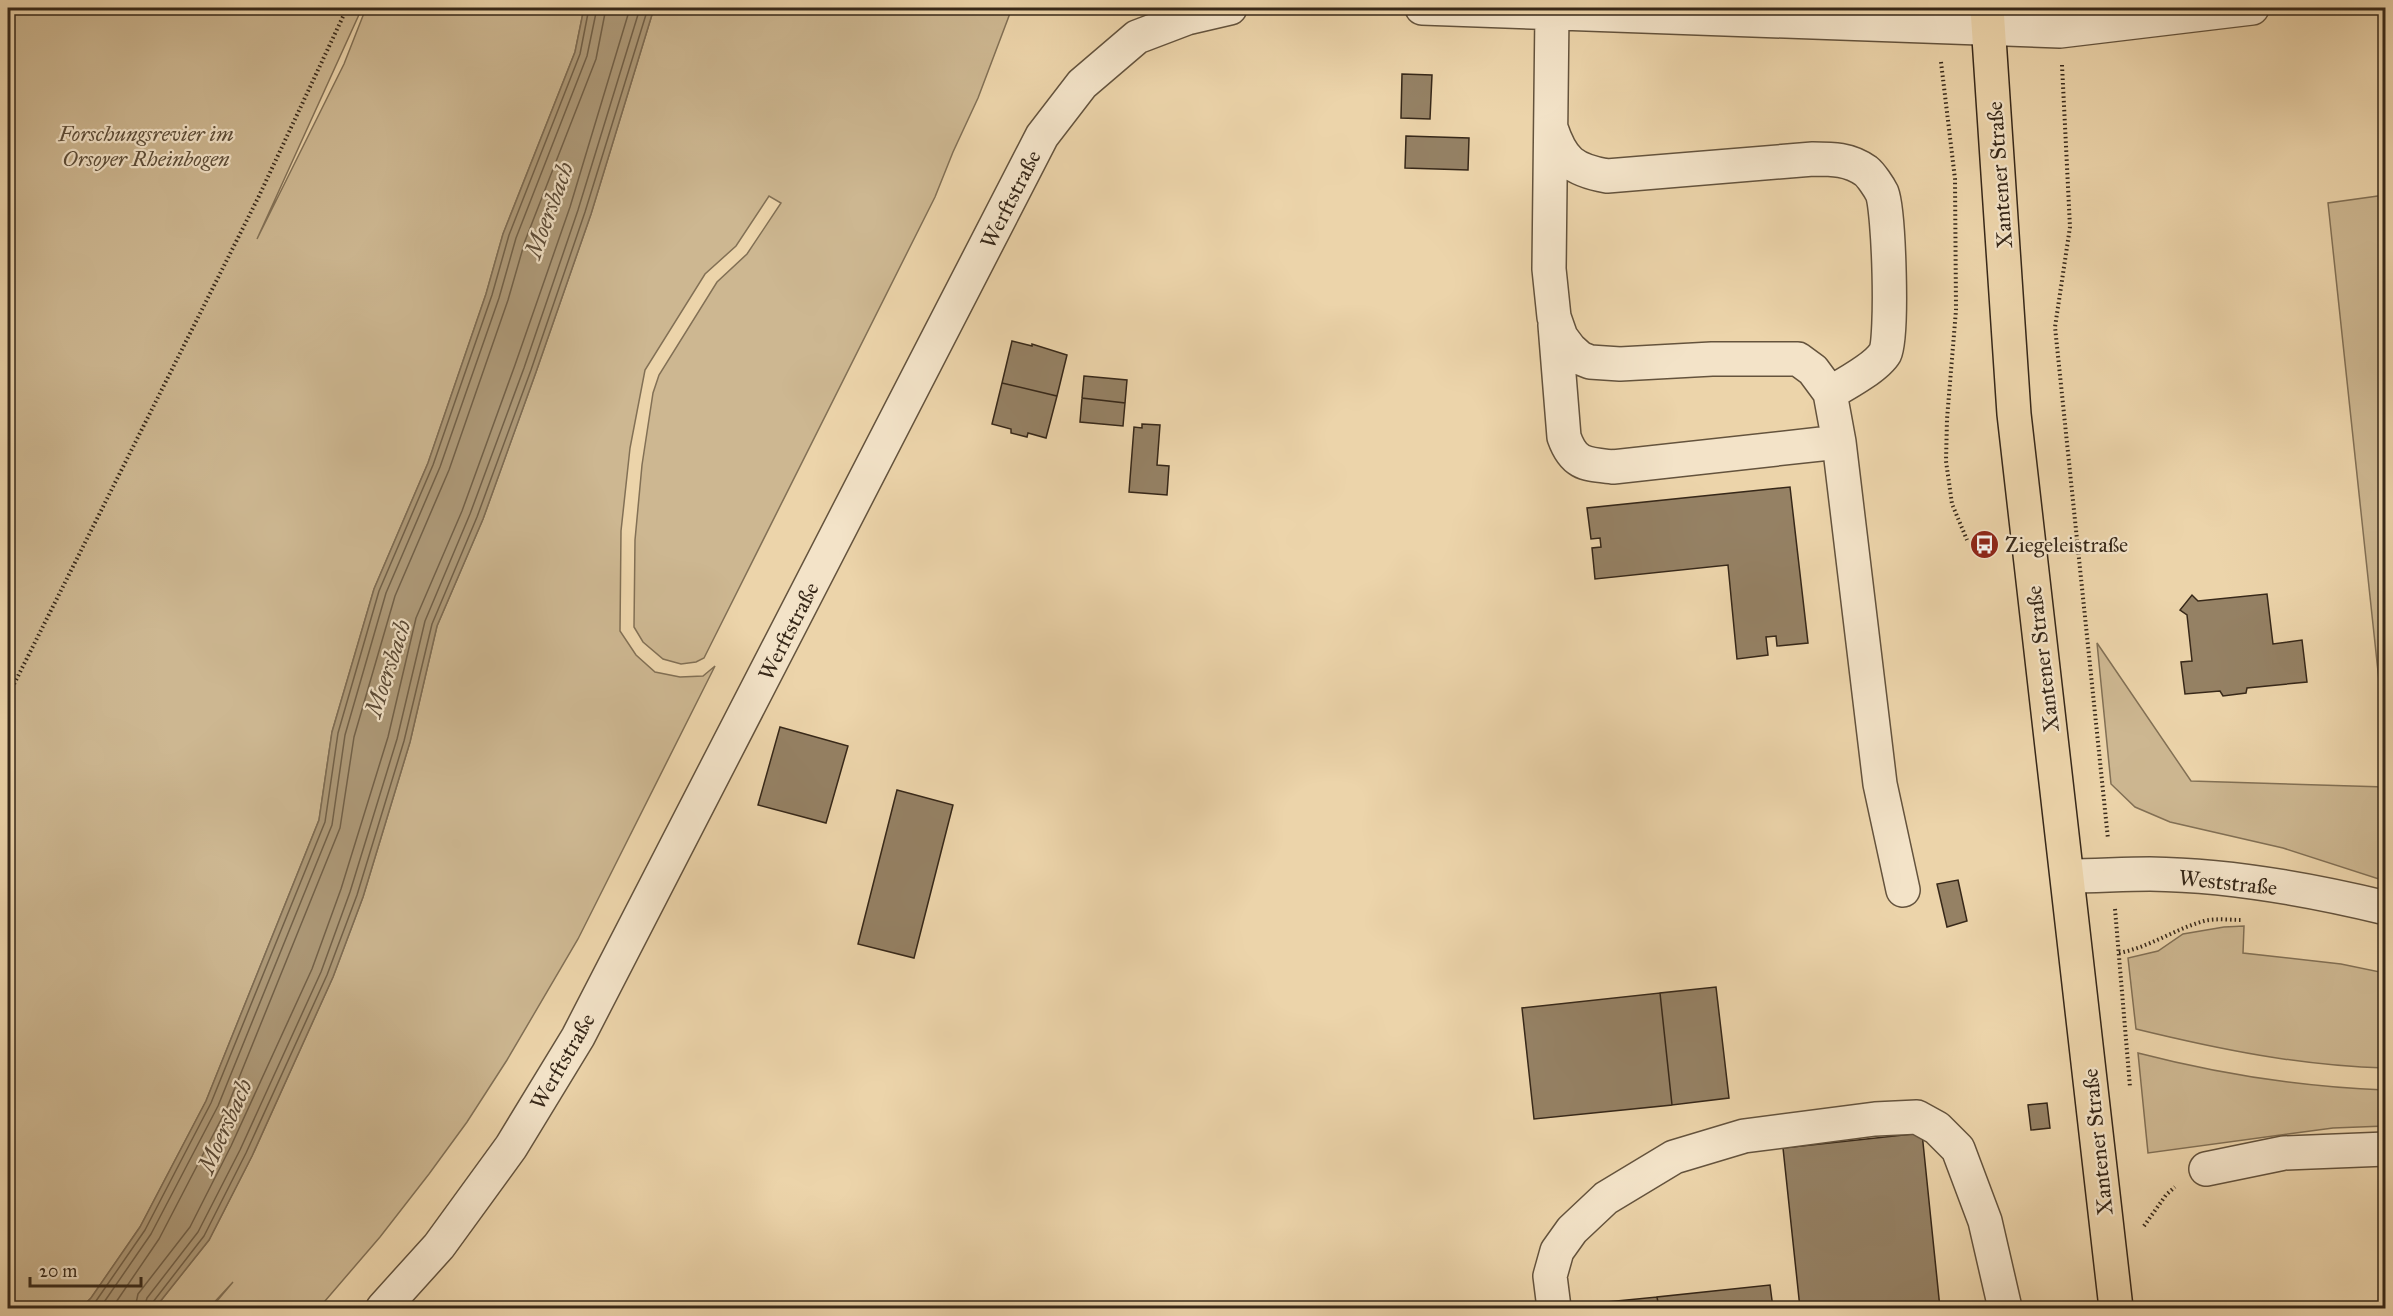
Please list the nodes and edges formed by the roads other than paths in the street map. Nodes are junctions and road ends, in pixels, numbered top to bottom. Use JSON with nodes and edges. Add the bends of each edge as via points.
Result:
{"nodes":[{"id":1,"x":1230,"y":8,"type":"edge"},
{"id":2,"x":1422,"y":8,"type":"edge"},
{"id":3,"x":1445,"y":8,"type":"edge"},
{"id":4,"x":2252,"y":8,"type":"edge"},
{"id":5,"x":1552,"y":12,"type":"junction"},
{"id":6,"x":1988,"y":17,"type":"edge"},
{"id":7,"x":1551,"y":128,"type":"junction"},
{"id":8,"x":1554,"y":317,"type":"junction"},
{"id":9,"x":1830,"y":393,"type":"junction"},
{"id":10,"x":1839,"y":442,"type":"junction"},
{"id":11,"x":2068,"y":876,"type":"junction"},
{"id":12,"x":1903,"y":890,"type":"dead end"},
{"id":13,"x":2385,"y":908,"type":"edge"},
{"id":14,"x":2385,"y":1149,"type":"edge"},
{"id":15,"x":2206,"y":1168,"type":"road end"},
{"id":16,"x":383,"y":1308,"type":"edge"},
{"id":17,"x":1554,"y":1308,"type":"edge"},
{"id":18,"x":2005,"y":1308,"type":"edge"},
{"id":19,"x":2116,"y":1308,"type":"edge"}],
"edges":[{"from":1,"to":16,"type":"street","name":"Werftstraße","via":[[1187,18],[1137,37],[1082,84],[1042,136],[578,1037],[504,1156],[439,1246]]},
{"from":2,"to":3,"type":"street"},
{"from":3,"to":5,"type":"street"},
{"from":4,"to":6,"type":"street","via":[[2060,31]]},
{"from":5,"to":6,"type":"street","via":[[1936,25]]},
{"from":5,"to":7,"type":"street"},
{"from":6,"to":11,"type":"main road","name":"Xantener Straße","via":[[2014,414]]},
{"from":7,"to":8,"type":"street","via":[[1549,269]]},
{"from":7,"to":9,"type":"street","via":[[1562,155],[1573,165],[1584,172],[1607,176],[1814,159],[1841,159],[1867,172],[1882,193],[1886,219],[1885,353]]},
{"from":8,"to":9,"type":"street","via":[[1570,349],[1590,362],[1798,359],[1813,370]]},
{"from":8,"to":10,"type":"street","via":[[1564,437],[1569,452],[1583,463],[1613,468]]},
{"from":9,"to":10,"type":"street"},
{"from":10,"to":12,"type":"street","via":[[1880,784]]},
{"from":11,"to":13,"type":"street","name":"Weststraße","via":[[2161,875],[2257,884]]},
{"from":11,"to":19,"type":"main road","name":"Xantener Straße"},
{"from":14,"to":15,"type":"street","via":[[2284,1153]]},
{"from":17,"to":18,"type":"street","via":[[1550,1276],[1557,1251],[1572,1230],[1606,1198],[1674,1157],[1744,1136],[1917,1117],[1937,1128],[1958,1149],[1985,1221]]}]}
